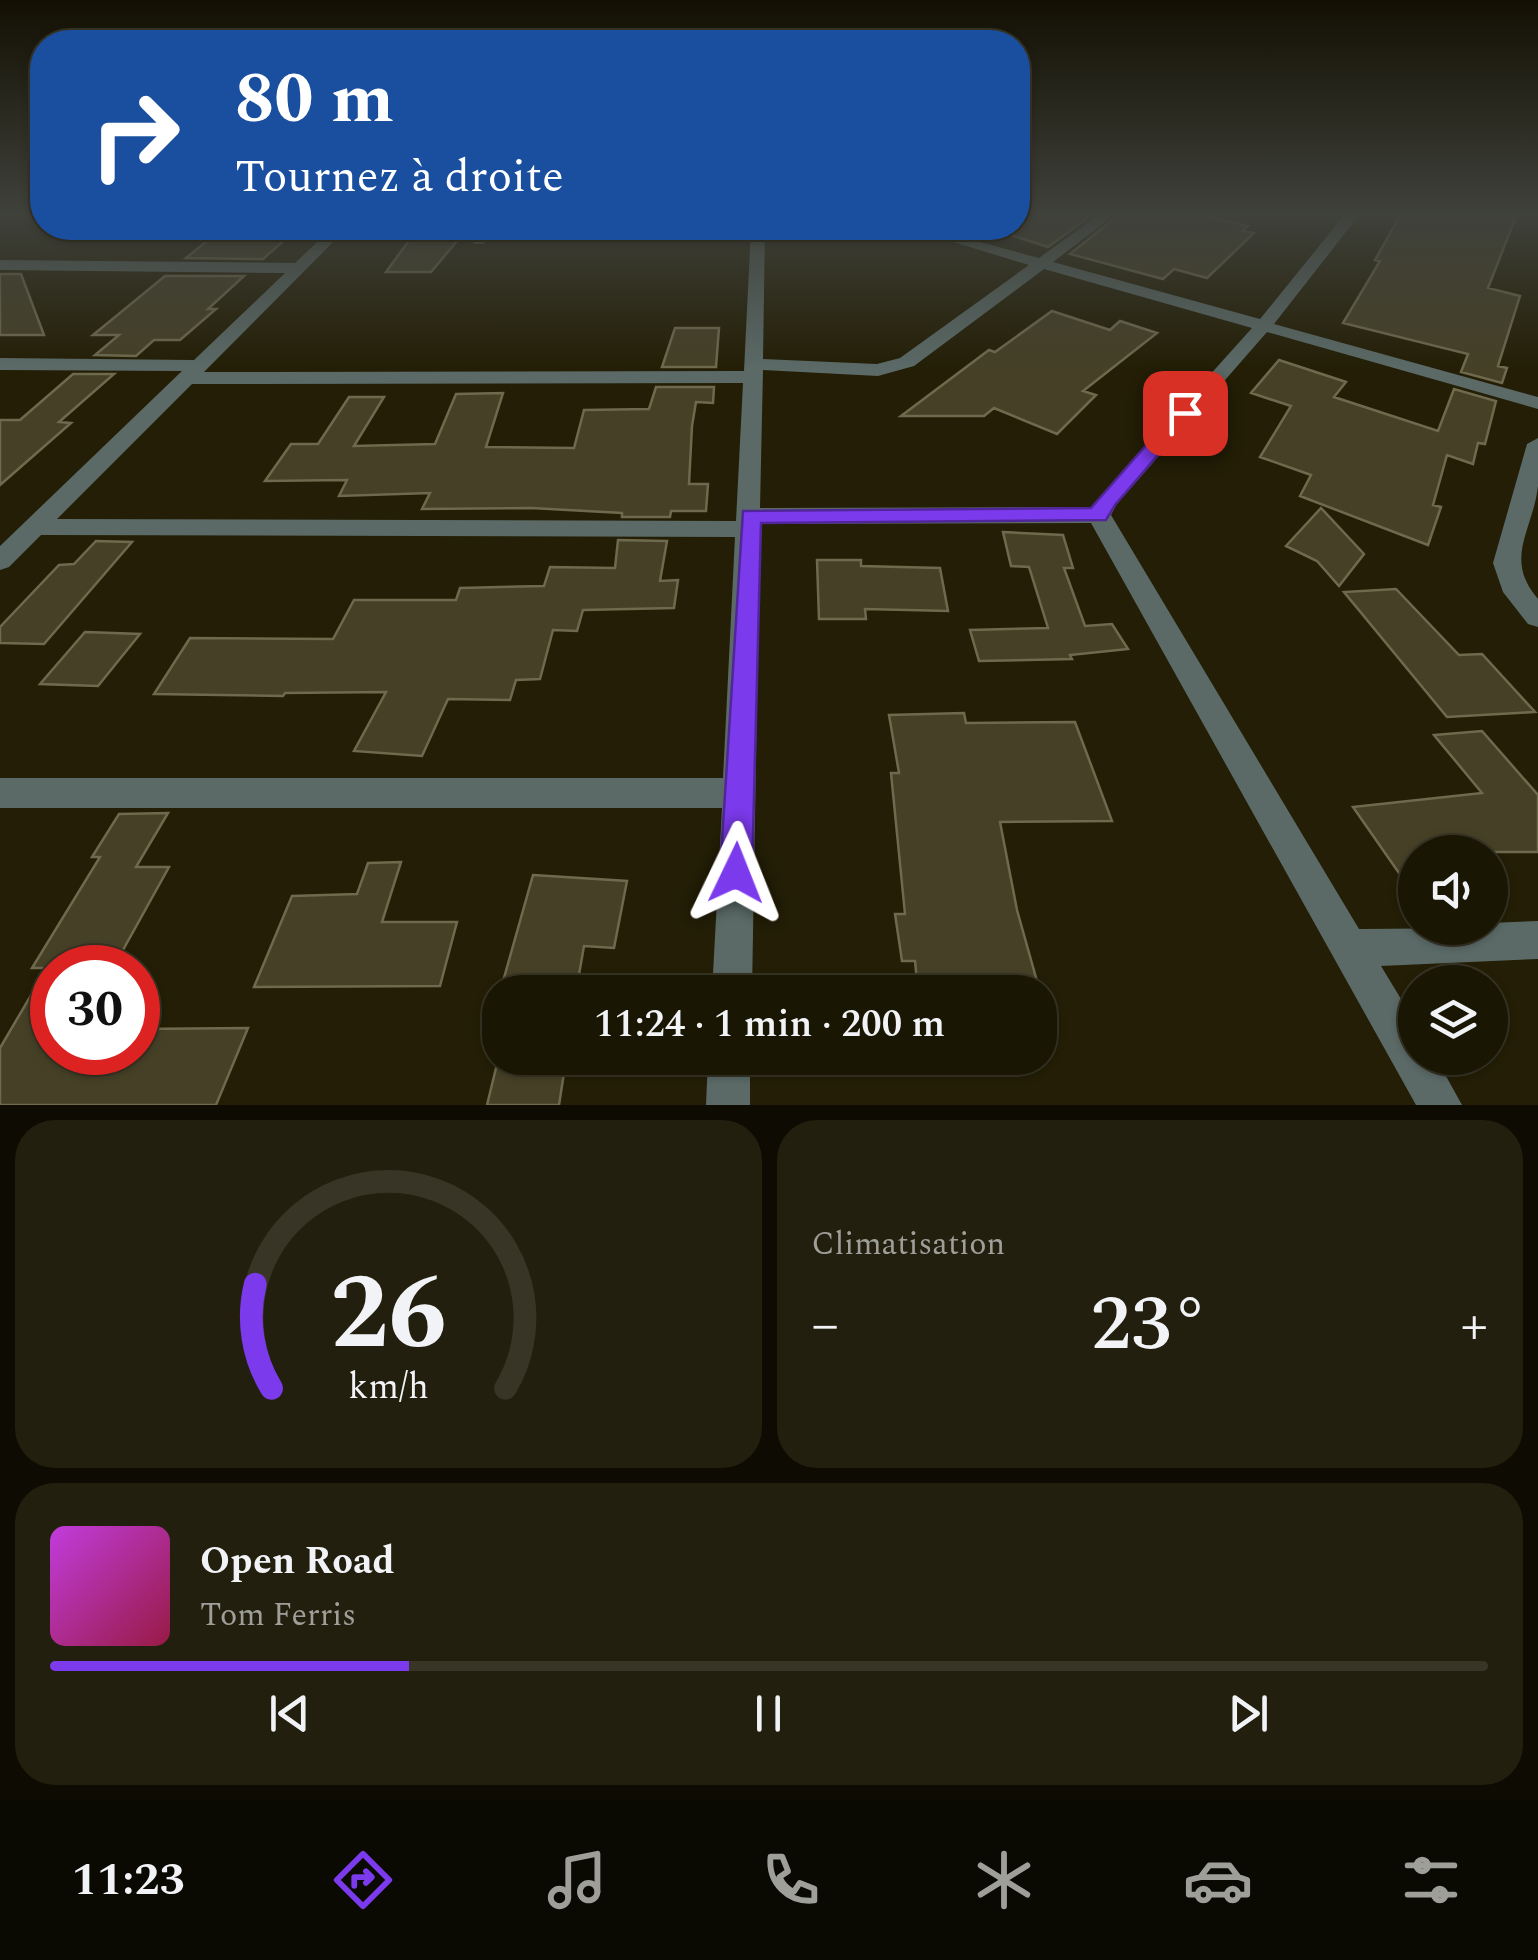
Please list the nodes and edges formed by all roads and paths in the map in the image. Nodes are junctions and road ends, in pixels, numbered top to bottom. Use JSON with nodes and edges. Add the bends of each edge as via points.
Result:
{"nodes":[{"id":1,"x":56,"y":266,"type":"edge"},
{"id":2,"x":301,"y":266,"type":"edge"},
{"id":3,"x":757,"y":266,"type":"edge"},
{"id":4,"x":1040,"y":266,"type":"edge"},
{"id":5,"x":1058,"y":266,"type":"edge"},
{"id":6,"x":1310,"y":266,"type":"edge"},
{"id":7,"x":298,"y":268,"type":"junction"},
{"id":8,"x":1264,"y":324,"type":"junction"},
{"id":9,"x":0,"y":364,"type":"edge"},
{"id":10,"x":754,"y":371,"type":"junction"},
{"id":11,"x":192,"y":372,"type":"junction"},
{"id":12,"x":1538,"y":403,"type":"edge"},
{"id":13,"x":1538,"y":444,"type":"edge"},
{"id":14,"x":1099,"y":515,"type":"junction"},
{"id":15,"x":750,"y":522,"type":"junction"},
{"id":16,"x":34,"y":526,"type":"junction"},
{"id":17,"x":0,"y":560,"type":"edge"},
{"id":18,"x":1538,"y":617,"type":"edge"},
{"id":19,"x":0,"y":793,"type":"edge"},
{"id":20,"x":739,"y":793,"type":"junction"},
{"id":21,"x":1538,"y":940,"type":"edge"},
{"id":22,"x":1350,"y":948,"type":"junction"},
{"id":23,"x":733,"y":975,"type":"edge"},
{"id":24,"x":729,"y":1075,"type":"edge"},
{"id":25,"x":728,"y":1105,"type":"edge"},
{"id":26,"x":1440,"y":1105,"type":"edge"}],
"edges":[{"from":1,"to":7,"type":"street"},
{"from":2,"to":7,"type":"street"},
{"from":3,"to":10,"type":"street"},
{"from":4,"to":10,"type":"street","via":[[894,368]]},
{"from":5,"to":8,"type":"street"},
{"from":6,"to":8,"type":"street"},
{"from":7,"to":11,"type":"street"},
{"from":8,"to":12,"type":"street"},
{"from":8,"to":14,"type":"street"},
{"from":9,"to":11,"type":"street"},
{"from":10,"to":11,"type":"street"},
{"from":10,"to":15,"type":"street"},
{"from":11,"to":16,"type":"street"},
{"from":13,"to":18,"type":"street","via":[[1506,563],[1512,586]]},
{"from":14,"to":15,"type":"street"},
{"from":14,"to":22,"type":"street"},
{"from":15,"to":16,"type":"street"},
{"from":15,"to":20,"type":"street"},
{"from":16,"to":17,"type":"street"},
{"from":19,"to":20,"type":"street"},
{"from":20,"to":23,"type":"street"},
{"from":21,"to":22,"type":"street"},
{"from":22,"to":26,"type":"street"},
{"from":24,"to":25,"type":"street"}]}
